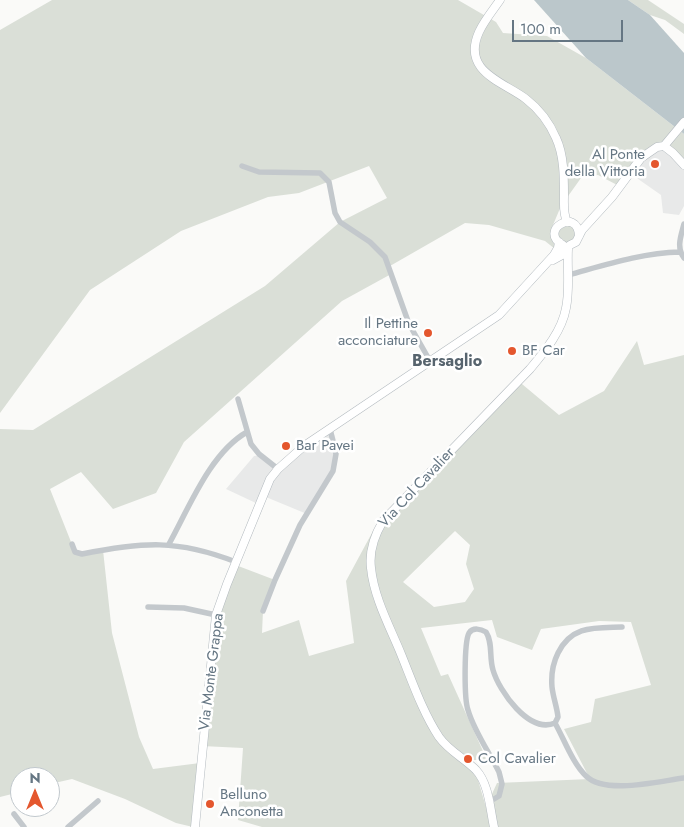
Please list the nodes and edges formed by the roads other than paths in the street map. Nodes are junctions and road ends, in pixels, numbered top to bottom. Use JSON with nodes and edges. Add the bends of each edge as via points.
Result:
{"nodes":[{"id":1,"x":500,"y":0,"type":"edge"},
{"id":2,"x":684,"y":122,"type":"edge"},
{"id":3,"x":664,"y":146,"type":"junction"},
{"id":4,"x":684,"y":165,"type":"edge"},
{"id":5,"x":242,"y":166,"type":"dead end"},
{"id":6,"x":563,"y":210,"type":"junction"},
{"id":7,"x":589,"y":221,"type":"junction"},
{"id":8,"x":567,"y":222,"type":"junction"},
{"id":9,"x":684,"y":224,"type":"edge"},
{"id":10,"x":558,"y":226,"type":"junction"},
{"id":11,"x":576,"y":226,"type":"junction"},
{"id":12,"x":579,"y":236,"type":"junction"},
{"id":13,"x":569,"y":247,"type":"junction"},
{"id":14,"x":559,"y":249,"type":"junction"},
{"id":15,"x":682,"y":255,"type":"edge"},
{"id":16,"x":568,"y":272,"type":"junction"},
{"id":17,"x":430,"y":361,"type":"junction"},
{"id":18,"x":238,"y":399,"type":"dead end"},
{"id":19,"x":330,"y":429,"type":"junction"},
{"id":20,"x":247,"y":432,"type":"junction"},
{"id":21,"x":278,"y":469,"type":"junction"},
{"id":22,"x":72,"y":544,"type":"dead end"},
{"id":23,"x":169,"y":544,"type":"junction"},
{"id":24,"x":236,"y":562,"type":"junction"},
{"id":25,"x":148,"y":606,"type":"dead end"},
{"id":26,"x":263,"y":611,"type":"dead end"},
{"id":27,"x":216,"y":616,"type":"junction"},
{"id":28,"x":622,"y":627,"type":"dead end"},
{"id":29,"x":555,"y":723,"type":"junction"},
{"id":30,"x":684,"y":778,"type":"edge"},
{"id":31,"x":98,"y":801,"type":"dead end"},
{"id":32,"x":489,"y":802,"type":"junction"},
{"id":33,"x":16,"y":817,"type":"edge"},
{"id":34,"x":24,"y":827,"type":"edge"},
{"id":35,"x":68,"y":827,"type":"edge"},
{"id":36,"x":195,"y":827,"type":"edge"},
{"id":37,"x":494,"y":827,"type":"edge"}],
"edges":[{"from":1,"to":6,"type":"main road","via":[[477,39],[477,58],[492,78],[527,99],[556,138],[562,158]]},
{"from":2,"to":3,"type":"main road"},
{"from":3,"to":4,"type":"main road"},
{"from":3,"to":7,"type":"main road","name":"Via Monte Grappa","via":[[656,147],[641,158]]},
{"from":5,"to":17,"type":"street","via":[[259,172],[320,173],[329,182],[340,222],[370,242],[385,257],[409,324]]},
{"from":6,"to":8,"type":"main road"},
{"from":6,"to":10,"type":"main road"},
{"from":7,"to":11,"type":"main road","name":"Via Monte Grappa"},
{"from":7,"to":12,"type":"main road","name":"Via Monte Grappa"},
{"from":8,"to":10,"type":"main road"},
{"from":8,"to":11,"type":"main road"},
{"from":9,"to":15,"type":"street","via":[[679,245]]},
{"from":10,"to":14,"type":"main road","via":[[555,233]]},
{"from":11,"to":12,"type":"main road"},
{"from":12,"to":13,"type":"main road","name":"Via Monte Grappa"},
{"from":13,"to":14,"type":"main road","name":"Via Monte Grappa"},
{"from":13,"to":14,"type":"main road","via":[[564,245]]},
{"from":13,"to":16,"type":"main road","name":"Via Col Cavalier"},
{"from":14,"to":16,"type":"main road"},
{"from":14,"to":17,"type":"main road","name":"Via Monte Grappa","via":[[499,315]]},
{"from":15,"to":16,"type":"street","via":[[659,253]]},
{"from":16,"to":32,"type":"main road","name":"Via Col Cavalier","via":[[564,318],[544,353],[382,521],[370,557],[377,596],[434,728],[444,744],[478,773]]},
{"from":17,"to":19,"type":"main road","name":"Via Monte Grappa"},
{"from":18,"to":20,"type":"street"},
{"from":19,"to":21,"type":"main road","name":"Via Monte Grappa"},
{"from":19,"to":26,"type":"street","via":[[336,454],[333,471],[300,524]]},
{"from":20,"to":21,"type":"street","via":[[256,451]]},
{"from":20,"to":23,"type":"street","via":[[230,444],[210,470]]},
{"from":21,"to":24,"type":"main road","name":"Via Monte Grappa","via":[[265,489]]},
{"from":22,"to":23,"type":"street","via":[[75,552],[82,554],[146,544]]},
{"from":23,"to":24,"type":"street","via":[[194,548]]},
{"from":24,"to":27,"type":"main road","name":"Via Monte Grappa"},
{"from":25,"to":27,"type":"street","via":[[184,608]]},
{"from":27,"to":36,"type":"main road","name":"Via Monte Grappa"},
{"from":28,"to":29,"type":"street","via":[[578,632],[563,644],[552,669],[558,714]]},
{"from":29,"to":30,"type":"street","via":[[579,768],[592,781],[626,785]]},
{"from":29,"to":32,"type":"street","via":[[546,726],[534,722],[516,707],[494,674],[488,635],[483,630],[471,631],[467,642],[467,709],[502,780],[499,796]]},
{"from":31,"to":35,"type":"street"},
{"from":32,"to":37,"type":"main road","name":"Via Col Cavalier"},
{"from":33,"to":34,"type":"street"}]}
